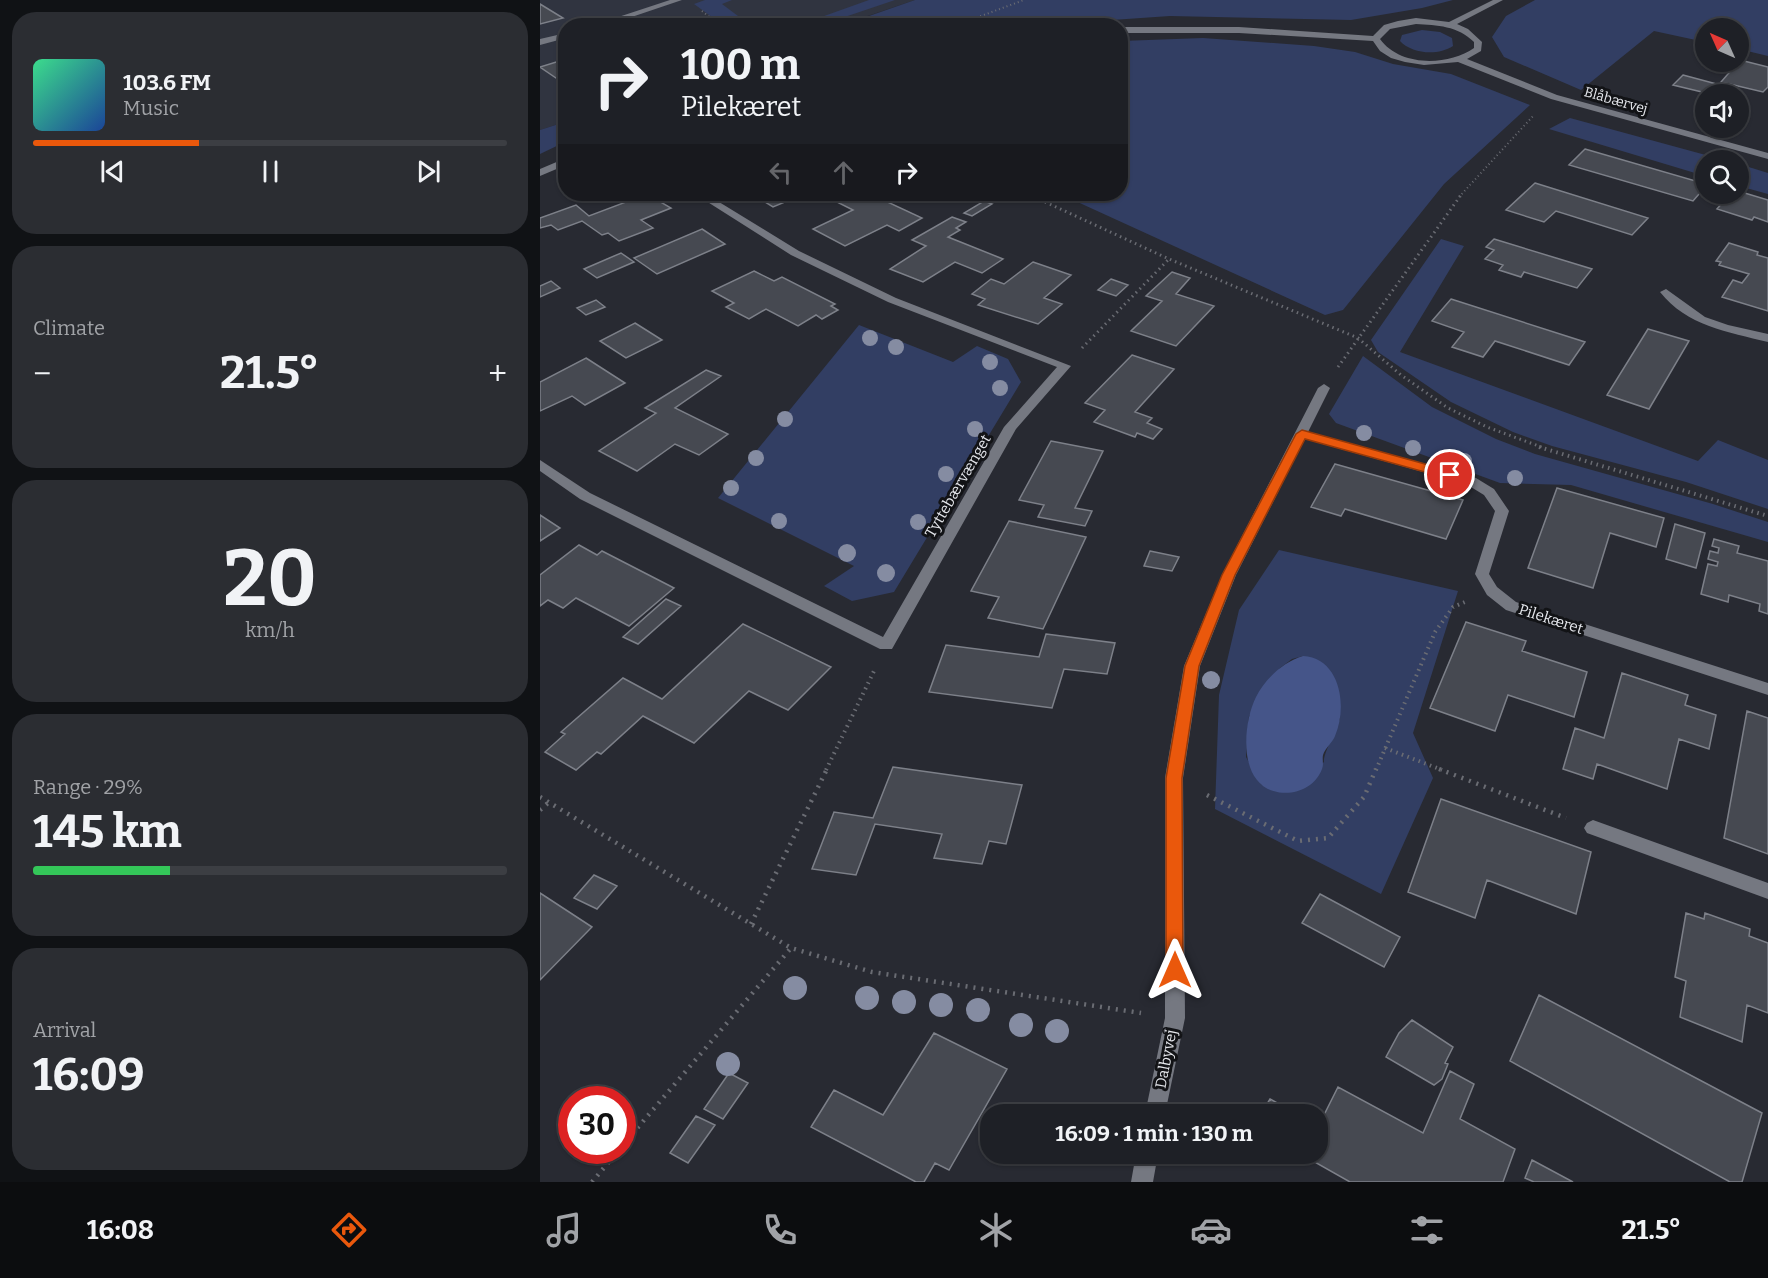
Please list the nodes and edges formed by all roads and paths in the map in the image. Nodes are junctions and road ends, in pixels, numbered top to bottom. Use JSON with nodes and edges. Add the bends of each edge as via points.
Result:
{"nodes":[{"id":1,"x":678,"y":0,"type":"edge"},
{"id":2,"x":1024,"y":0,"type":"edge"},
{"id":3,"x":1499,"y":0,"type":"edge"},
{"id":4,"x":621,"y":18,"type":"edge"},
{"id":5,"x":976,"y":18,"type":"edge"},
{"id":6,"x":1449,"y":25,"type":"junction"},
{"id":7,"x":1128,"y":30,"type":"edge"},
{"id":8,"x":558,"y":36,"type":"edge"},
{"id":9,"x":1376,"y":39,"type":"junction"},
{"id":10,"x":540,"y":42,"type":"edge"},
{"id":11,"x":1461,"y":60,"type":"junction"},
{"id":12,"x":1554,"y":96,"type":"junction"},
{"id":13,"x":1768,"y":156,"type":"edge"},
{"id":14,"x":558,"y":165,"type":"edge"},
{"id":15,"x":540,"y":173,"type":"edge"},
{"id":16,"x":711,"y":201,"type":"edge"},
{"id":17,"x":1042,"y":201,"type":"edge"},
{"id":18,"x":1169,"y":259,"type":"junction"},
{"id":19,"x":1666,"y":292,"type":"dead end"},
{"id":20,"x":1358,"y":338,"type":"junction"},
{"id":21,"x":1768,"y":338,"type":"edge"},
{"id":22,"x":1065,"y":366,"type":"junction"},
{"id":23,"x":1324,"y":388,"type":"joint"},
{"id":24,"x":1302,"y":434,"type":"junction"},
{"id":25,"x":540,"y":464,"type":"edge"},
{"id":26,"x":1768,"y":516,"type":"edge"},
{"id":27,"x":1492,"y":591,"type":"junction"},
{"id":28,"x":886,"y":645,"type":"junction"},
{"id":29,"x":1768,"y":689,"type":"edge"},
{"id":30,"x":1385,"y":748,"type":"junction"},
{"id":31,"x":1174,"y":778,"type":"junction"},
{"id":32,"x":540,"y":798,"type":"edge"},
{"id":33,"x":548,"y":802,"type":"junction"},
{"id":34,"x":540,"y":810,"type":"edge"},
{"id":35,"x":1593,"y":828,"type":"joint"},
{"id":36,"x":1768,"y":891,"type":"edge"},
{"id":37,"x":751,"y":924,"type":"junction"},
{"id":38,"x":791,"y":948,"type":"junction"},
{"id":39,"x":1175,"y":1018,"type":"junction"},
{"id":40,"x":1157,"y":1104,"type":"edge"},
{"id":41,"x":636,"y":1130,"type":"edge"},
{"id":42,"x":607,"y":1164,"type":"edge"},
{"id":43,"x":1146,"y":1164,"type":"edge"},
{"id":44,"x":592,"y":1182,"type":"edge"},
{"id":45,"x":1142,"y":1182,"type":"edge"}],
"edges":[{"from":1,"to":4,"type":"street"},
{"from":2,"to":5,"type":"path"},
{"from":3,"to":6,"type":"street"},
{"from":6,"to":9,"type":"street","via":[[1400,23],[1379,32]]},
{"from":6,"to":11,"type":"street","via":[[1463,29],[1478,42],[1478,49]]},
{"from":7,"to":9,"type":"street","via":[[1239,30]]},
{"from":8,"to":10,"type":"street"},
{"from":9,"to":11,"type":"street","via":[[1378,45],[1398,57],[1430,63]]},
{"from":11,"to":12,"type":"street","name":"Blåbærvej"},
{"from":12,"to":13,"type":"street","name":"Blåbærvej"},
{"from":12,"to":20,"type":"path","via":[[1460,196]]},
{"from":14,"to":15,"type":"street"},
{"from":16,"to":22,"type":"street","via":[[795,253],[892,300]]},
{"from":17,"to":18,"type":"path"},
{"from":18,"to":20,"type":"path"},
{"from":18,"to":22,"type":"path"},
{"from":19,"to":21,"type":"street","via":[[1684,311],[1707,324]]},
{"from":20,"to":23,"type":"path"},
{"from":20,"to":26,"type":"path","via":[[1447,407],[1491,429],[1527,444]]},
{"from":22,"to":28,"type":"street","name":"Tyttebærvænget","via":[[1011,427]]},
{"from":23,"to":24,"type":"street","name":"Dalbyvej"},
{"from":24,"to":27,"type":"street","via":[[1471,481],[1489,492],[1502,511],[1482,574]]},
{"from":24,"to":31,"type":"street","name":"Dalbyvej","via":[[1229,575],[1192,666]]},
{"from":25,"to":28,"type":"street","via":[[585,496]]},
{"from":27,"to":29,"type":"street","name":"Pilekæret","via":[[1511,606]]},
{"from":27,"to":30,"type":"path","via":[[1453,607],[1435,633]]},
{"from":28,"to":37,"type":"path"},
{"from":30,"to":31,"type":"path","via":[[1364,798],[1328,838],[1298,840]]},
{"from":30,"to":35,"type":"path"},
{"from":31,"to":39,"type":"street","name":"Dalbyvej"},
{"from":32,"to":33,"type":"path"},
{"from":33,"to":34,"type":"path"},
{"from":33,"to":37,"type":"path"},
{"from":35,"to":36,"type":"street"},
{"from":37,"to":38,"type":"path"},
{"from":38,"to":39,"type":"path","via":[[872,972]]},
{"from":38,"to":41,"type":"path"},
{"from":39,"to":40,"type":"street","name":"Dalbyvej"},
{"from":42,"to":44,"type":"path"},
{"from":43,"to":45,"type":"street"}]}
